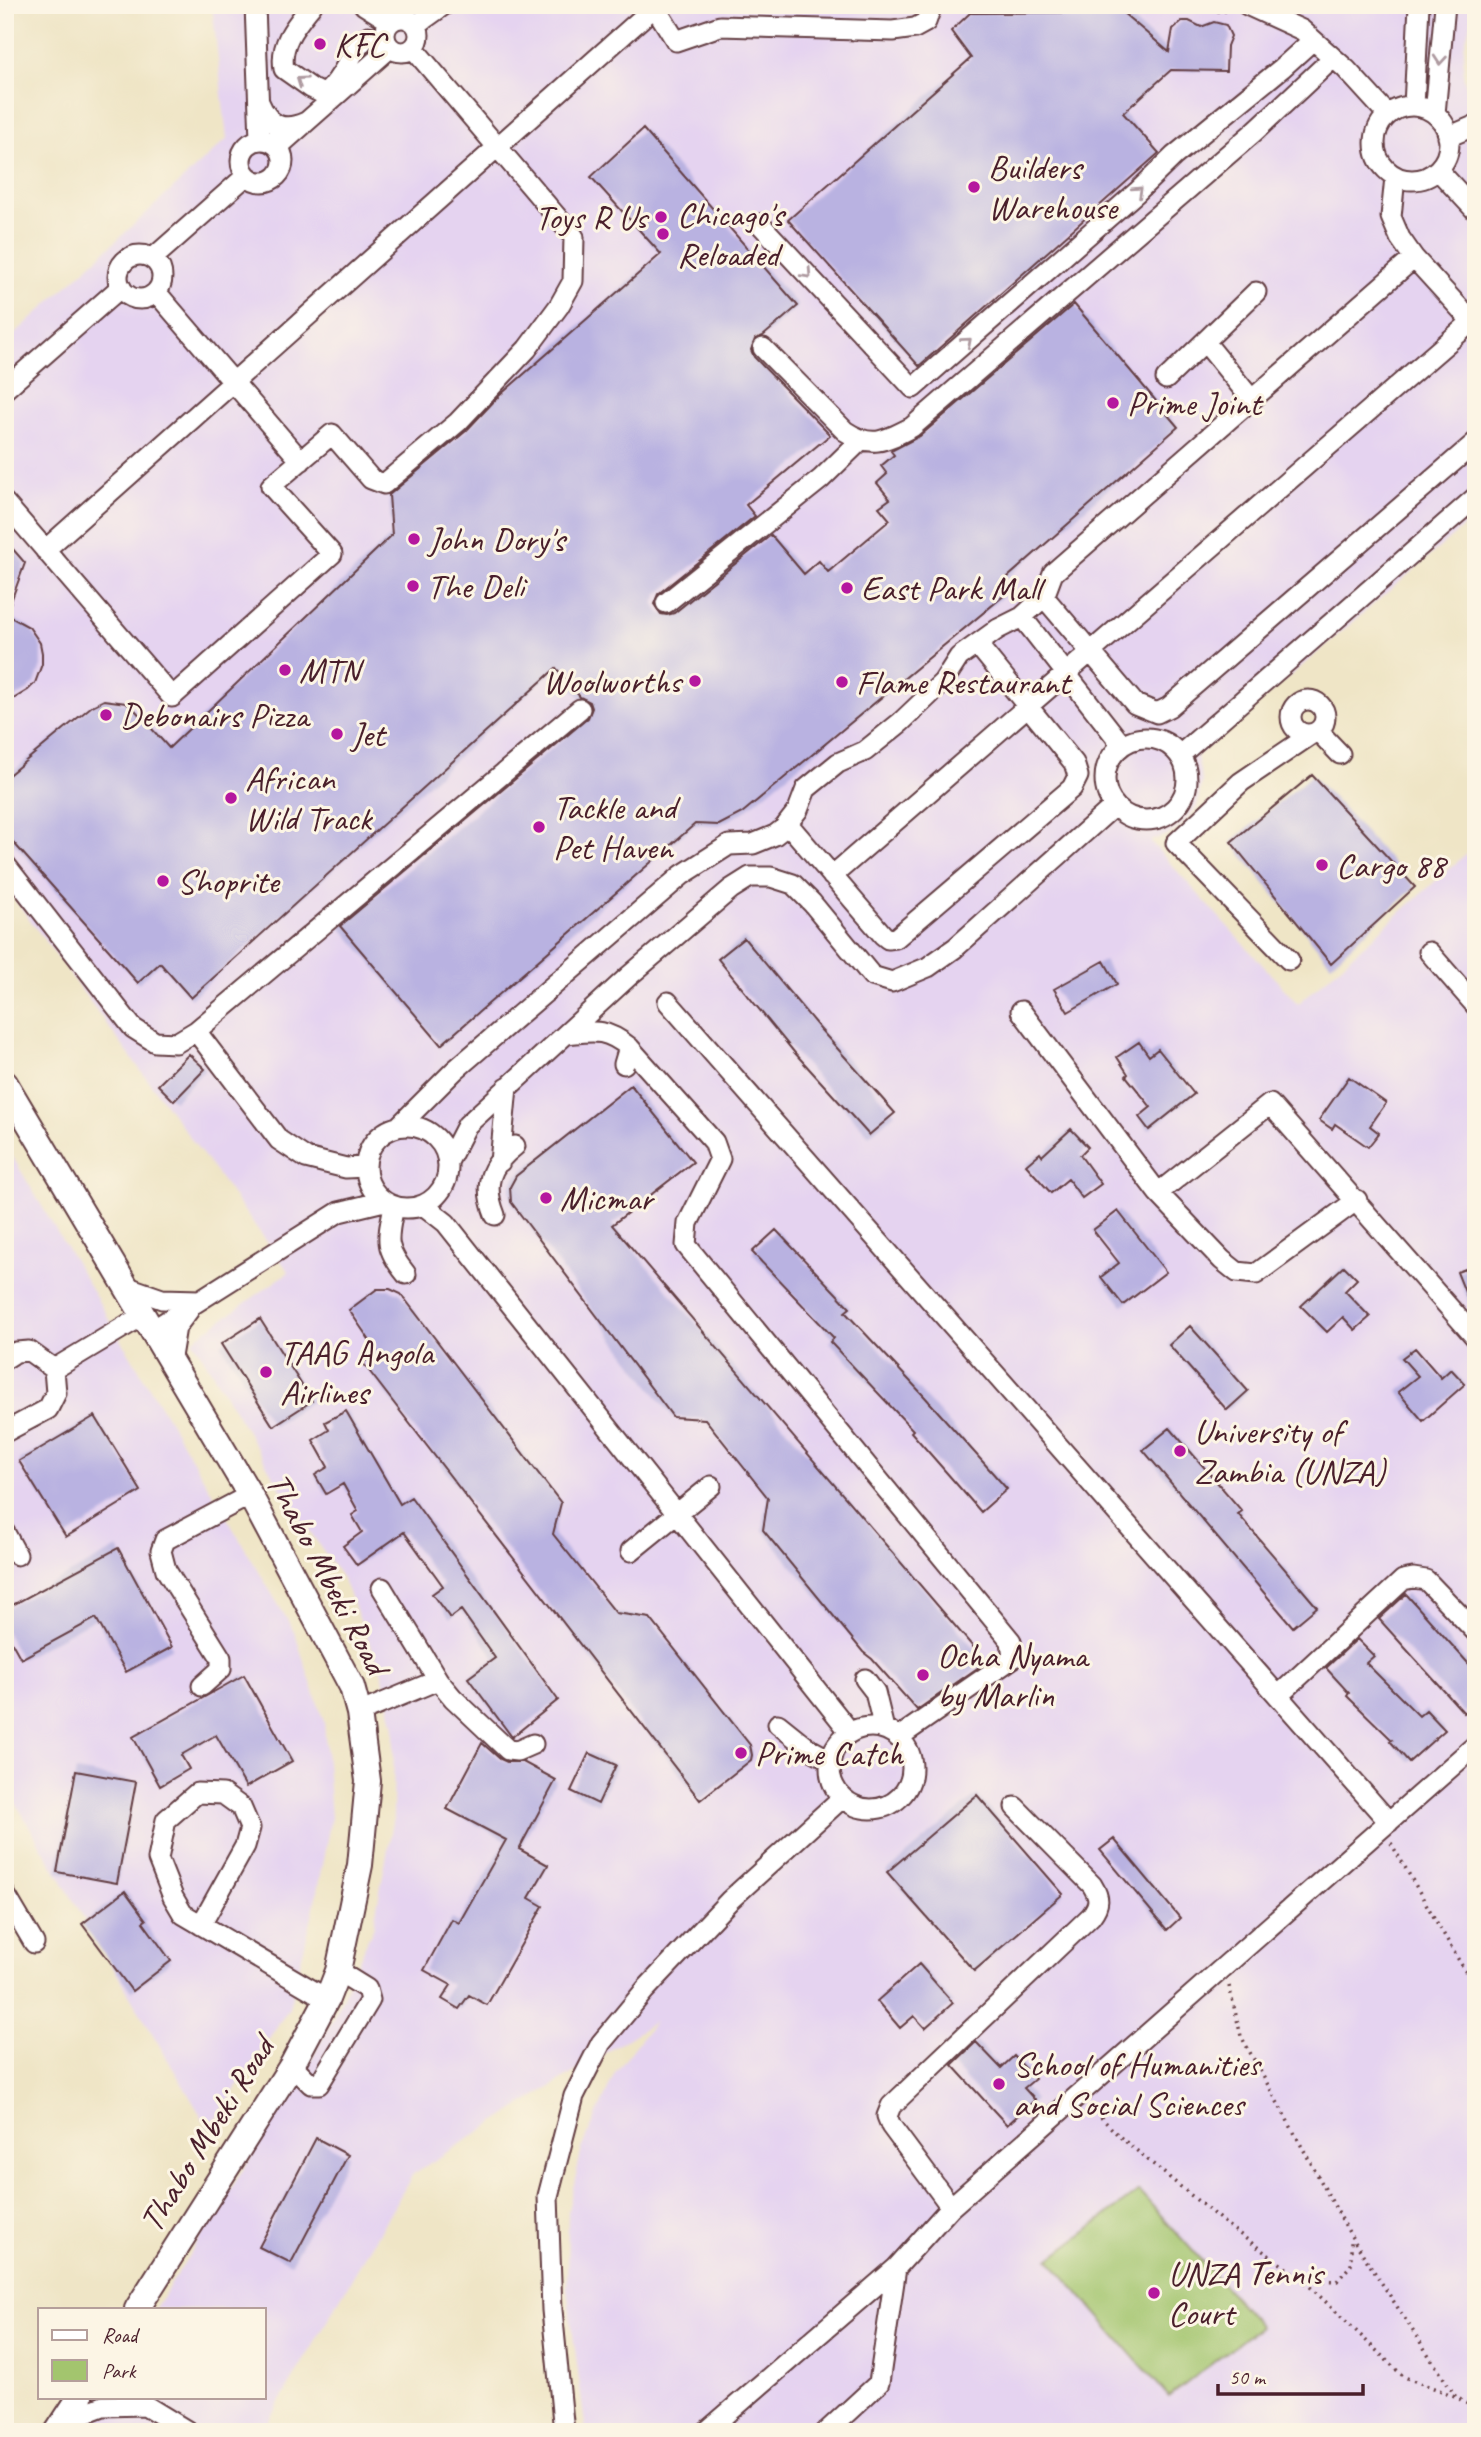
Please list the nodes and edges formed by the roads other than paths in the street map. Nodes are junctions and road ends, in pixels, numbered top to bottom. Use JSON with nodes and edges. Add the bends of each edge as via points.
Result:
{"nodes":[{"id":1,"x":255,"y":5,"type":"edge"},
{"id":2,"x":312,"y":5,"type":"edge"},
{"id":3,"x":363,"y":5,"type":"edge"},
{"id":4,"x":444,"y":5,"type":"edge"},
{"id":5,"x":1419,"y":5,"type":"edge"},
{"id":6,"x":1445,"y":5,"type":"edge"},
{"id":7,"x":1456,"y":5,"type":"edge"},
{"id":8,"x":932,"y":7,"type":"edge"},
{"id":9,"x":655,"y":8,"type":"edge"},
{"id":10,"x":1254,"y":8,"type":"edge"},
{"id":11,"x":415,"y":25,"type":"junction"},
{"id":12,"x":1443,"y":25,"type":"junction"},
{"id":13,"x":388,"y":36,"type":"junction"},
{"id":14,"x":1313,"y":40,"type":"junction"},
{"id":15,"x":413,"y":48,"type":"junction"},
{"id":16,"x":1333,"y":58,"type":"junction"},
{"id":17,"x":259,"y":101,"type":"junction"},
{"id":18,"x":1414,"y":106,"type":"junction"},
{"id":19,"x":1436,"y":114,"type":"junction"},
{"id":20,"x":1388,"y":115,"type":"junction"},
{"id":21,"x":307,"y":121,"type":"junction"},
{"id":22,"x":1476,"y":125,"type":"edge"},
{"id":23,"x":1448,"y":136,"type":"junction"},
{"id":24,"x":269,"y":143,"type":"junction"},
{"id":25,"x":498,"y":148,"type":"junction"},
{"id":26,"x":1438,"y":170,"type":"junction"},
{"id":27,"x":246,"y":176,"type":"junction"},
{"id":28,"x":1404,"y":179,"type":"junction"},
{"id":29,"x":1476,"y":211,"type":"edge"},
{"id":30,"x":760,"y":224,"type":"dead end"},
{"id":31,"x":1414,"y":258,"type":"junction"},
{"id":32,"x":152,"y":259,"type":"junction"},
{"id":33,"x":121,"y":287,"type":"junction"},
{"id":34,"x":156,"y":292,"type":"junction"},
{"id":35,"x":1256,"y":292,"type":"dead end"},
{"id":36,"x":1475,"y":322,"type":"edge"},
{"id":37,"x":1205,"y":342,"type":"junction"},
{"id":38,"x":763,"y":348,"type":"dead end"},
{"id":39,"x":1166,"y":379,"type":"dead end"},
{"id":40,"x":234,"y":382,"type":"junction"},
{"id":41,"x":5,"y":389,"type":"edge"},
{"id":42,"x":1252,"y":400,"type":"junction"},
{"id":43,"x":860,"y":441,"type":"junction"},
{"id":44,"x":1476,"y":442,"type":"edge"},
{"id":45,"x":301,"y":461,"type":"junction"},
{"id":46,"x":1476,"y":497,"type":"edge"},
{"id":47,"x":5,"y":503,"type":"edge"},
{"id":48,"x":45,"y":550,"type":"junction"},
{"id":49,"x":1044,"y":597,"type":"junction"},
{"id":50,"x":666,"y":603,"type":"dead end"},
{"id":51,"x":1022,"y":617,"type":"junction"},
{"id":52,"x":977,"y":644,"type":"junction"},
{"id":53,"x":1091,"y":651,"type":"junction"},
{"id":54,"x":1066,"y":673,"type":"junction"},
{"id":55,"x":1028,"y":706,"type":"junction"},
{"id":56,"x":580,"y":709,"type":"dead end"},
{"id":57,"x":1290,"y":720,"type":"junction"},
{"id":58,"x":1315,"y":732,"type":"junction"},
{"id":59,"x":1122,"y":745,"type":"junction"},
{"id":60,"x":1340,"y":754,"type":"dead end"},
{"id":61,"x":1180,"y":755,"type":"junction"},
{"id":62,"x":1277,"y":758,"type":"junction"},
{"id":63,"x":1186,"y":793,"type":"junction"},
{"id":64,"x":1114,"y":806,"type":"junction"},
{"id":65,"x":1170,"y":813,"type":"junction"},
{"id":66,"x":1205,"y":815,"type":"junction"},
{"id":67,"x":788,"y":824,"type":"junction"},
{"id":68,"x":1188,"y":831,"type":"junction"},
{"id":69,"x":5,"y":864,"type":"edge"},
{"id":70,"x":832,"y":876,"type":"junction"},
{"id":71,"x":1429,"y":952,"type":"dead end"},
{"id":72,"x":1289,"y":960,"type":"dead end"},
{"id":73,"x":668,"y":1002,"type":"dead end"},
{"id":74,"x":1476,"y":1006,"type":"edge"},
{"id":75,"x":1021,"y":1011,"type":"dead end"},
{"id":76,"x":196,"y":1031,"type":"junction"},
{"id":77,"x":566,"y":1034,"type":"junction"},
{"id":78,"x":5,"y":1083,"type":"edge"},
{"id":79,"x":507,"y":1087,"type":"junction"},
{"id":80,"x":467,"y":1125,"type":"junction"},
{"id":81,"x":399,"y":1126,"type":"junction"},
{"id":82,"x":435,"y":1136,"type":"junction"},
{"id":83,"x":515,"y":1146,"type":"dead end"},
{"id":84,"x":448,"y":1162,"type":"junction"},
{"id":85,"x":500,"y":1162,"type":"junction"},
{"id":86,"x":366,"y":1171,"type":"junction"},
{"id":87,"x":442,"y":1188,"type":"junction"},
{"id":88,"x":1158,"y":1193,"type":"junction"},
{"id":89,"x":1356,"y":1200,"type":"junction"},
{"id":90,"x":389,"y":1204,"type":"junction"},
{"id":91,"x":423,"y":1205,"type":"junction"},
{"id":92,"x":339,"y":1212,"type":"junction"},
{"id":93,"x":495,"y":1215,"type":"dead end"},
{"id":94,"x":446,"y":1223,"type":"junction"},
{"id":95,"x":406,"y":1274,"type":"dead end"},
{"id":96,"x":125,"y":1286,"type":"junction"},
{"id":97,"x":200,"y":1300,"type":"junction"},
{"id":98,"x":147,"y":1324,"type":"junction"},
{"id":99,"x":1476,"y":1338,"type":"edge"},
{"id":100,"x":5,"y":1359,"type":"edge"},
{"id":101,"x":170,"y":1363,"type":"junction"},
{"id":102,"x":54,"y":1369,"type":"junction"},
{"id":103,"x":5,"y":1432,"type":"edge"},
{"id":104,"x":711,"y":1486,"type":"dead end"},
{"id":105,"x":250,"y":1495,"type":"junction"},
{"id":106,"x":677,"y":1514,"type":"junction"},
{"id":107,"x":5,"y":1533,"type":"edge"},
{"id":108,"x":631,"y":1551,"type":"dead end"},
{"id":109,"x":17,"y":1555,"type":"dead end"},
{"id":110,"x":382,"y":1588,"type":"dead end"},
{"id":111,"x":1476,"y":1632,"type":"edge"},
{"id":112,"x":864,"y":1678,"type":"dead end"},
{"id":113,"x":438,"y":1680,"type":"junction"},
{"id":114,"x":202,"y":1686,"type":"dead end"},
{"id":115,"x":1278,"y":1696,"type":"junction"},
{"id":116,"x":359,"y":1713,"type":"junction"},
{"id":117,"x":778,"y":1724,"type":"dead end"},
{"id":118,"x":850,"y":1732,"type":"junction"},
{"id":119,"x":891,"y":1733,"type":"junction"},
{"id":120,"x":533,"y":1744,"type":"dead end"},
{"id":121,"x":1476,"y":1745,"type":"edge"},
{"id":122,"x":830,"y":1760,"type":"junction"},
{"id":123,"x":842,"y":1798,"type":"junction"},
{"id":124,"x":1015,"y":1807,"type":"dead end"},
{"id":125,"x":1386,"y":1825,"type":"junction"},
{"id":126,"x":5,"y":1894,"type":"edge"},
{"id":127,"x":201,"y":1925,"type":"junction"},
{"id":128,"x":34,"y":1943,"type":"dead end"},
{"id":129,"x":338,"y":1971,"type":"junction"},
{"id":130,"x":327,"y":1999,"type":"junction"},
{"id":131,"x":292,"y":2065,"type":"junction"},
{"id":132,"x":951,"y":2207,"type":"junction"},
{"id":133,"x":895,"y":2268,"type":"junction"},
{"id":134,"x":137,"y":2308,"type":"edge"},
{"id":135,"x":80,"y":2398,"type":"edge"},
{"id":136,"x":139,"y":2400,"type":"edge"},
{"id":137,"x":848,"y":2425,"type":"edge"},
{"id":138,"x":68,"y":2428,"type":"edge"},
{"id":139,"x":189,"y":2432,"type":"edge"},
{"id":140,"x":564,"y":2432,"type":"edge"},
{"id":141,"x":706,"y":2432,"type":"edge"},
{"id":142,"x":826,"y":2432,"type":"edge"}],
"edges":[{"from":1,"to":17,"type":"street"},
{"from":13,"to":2,"type":"street","one_way":true,"via":[[368,36],[358,44],[335,86],[318,92],[284,69],[282,56],[291,33]]},
{"from":3,"to":13,"type":"street"},
{"from":4,"to":11,"type":"street"},
{"from":5,"to":18,"type":"street"},
{"from":6,"to":12,"type":"street"},
{"from":7,"to":12,"type":"street"},
{"from":8,"to":9,"type":"street","via":[[926,22],[893,31],[720,26],[676,41]]},
{"from":9,"to":25,"type":"street"},
{"from":10,"to":14,"type":"street","via":[[1302,30]]},
{"from":11,"to":13,"type":"street","via":[[399,18]]},
{"from":11,"to":15,"type":"street","via":[[419,33]]},
{"from":12,"to":19,"type":"street","one_way":true},
{"from":13,"to":15,"type":"street","via":[[397,52]]},
{"from":13,"to":21,"type":"street"},
{"from":14,"to":16,"type":"street"},
{"from":30,"to":14,"type":"street","one_way":true,"via":[[913,388],[1174,156]]},
{"from":15,"to":25,"type":"street"},
{"from":16,"to":20,"type":"street"},
{"from":16,"to":43,"type":"street","via":[[1254,132],[912,427],[892,438]]},
{"from":17,"to":21,"type":"street","via":[[265,116],[278,125],[293,128]]},
{"from":17,"to":24,"type":"street"},
{"from":18,"to":19,"type":"street"},
{"from":18,"to":20,"type":"street","via":[[1400,107]]},
{"from":19,"to":23,"type":"street"},
{"from":20,"to":28,"type":"street","via":[[1376,133],[1376,153],[1380,163]]},
{"from":21,"to":24,"type":"street"},
{"from":22,"to":23,"type":"street"},
{"from":23,"to":26,"type":"street","via":[[1446,158]]},
{"from":24,"to":27,"type":"street","via":[[248,145],[240,163]]},
{"from":24,"to":27,"type":"street","via":[[283,161],[279,174],[266,183]]},
{"from":25,"to":40,"type":"street"},
{"from":25,"to":45,"type":"street","via":[[574,237],[573,281],[559,306],[492,388],[390,481],[384,484],[371,479],[332,434]]},
{"from":26,"to":28,"type":"street","via":[[1433,175]]},
{"from":26,"to":29,"type":"street"},
{"from":27,"to":32,"type":"street"},
{"from":28,"to":31,"type":"street","via":[[1400,238]]},
{"from":31,"to":36,"type":"street"},
{"from":31,"to":42,"type":"street"},
{"from":32,"to":33,"type":"street","via":[[140,255],[128,259],[118,275]]},
{"from":32,"to":34,"type":"street","via":[[162,278]]},
{"from":33,"to":34,"type":"street","via":[[133,298]]},
{"from":33,"to":41,"type":"street"},
{"from":34,"to":40,"type":"street"},
{"from":35,"to":37,"type":"street"},
{"from":36,"to":53,"type":"street"},
{"from":37,"to":39,"type":"street"},
{"from":37,"to":42,"type":"street"},
{"from":38,"to":43,"type":"street"},
{"from":40,"to":45,"type":"street"},
{"from":40,"to":48,"type":"street"},
{"from":42,"to":49,"type":"street","via":[[1053,573]]},
{"from":43,"to":50,"type":"street","via":[[821,479]]},
{"from":44,"to":53,"type":"street","via":[[1170,707],[1157,713],[1135,704]]},
{"from":45,"to":48,"type":"street","via":[[271,486],[332,554],[172,697]]},
{"from":46,"to":61,"type":"street"},
{"from":47,"to":48,"type":"street"},
{"from":49,"to":51,"type":"street"},
{"from":49,"to":53,"type":"street"},
{"from":51,"to":52,"type":"street"},
{"from":51,"to":54,"type":"street"},
{"from":52,"to":55,"type":"street"},
{"from":52,"to":67,"type":"street","via":[[959,657],[943,682],[901,722],[806,789]]},
{"from":53,"to":54,"type":"street"},
{"from":54,"to":55,"type":"street"},
{"from":54,"to":59,"type":"street"},
{"from":55,"to":70,"type":"street"},
{"from":55,"to":70,"type":"street","via":[[1074,763],[1078,776],[1055,803],[896,938],[883,935]]},
{"from":56,"to":76,"type":"street"},
{"from":57,"to":58,"type":"street","via":[[1298,732]]},
{"from":57,"to":58,"type":"street","via":[[1297,703],[1317,702],[1325,719]]},
{"from":57,"to":62,"type":"street"},
{"from":58,"to":60,"type":"street"},
{"from":58,"to":62,"type":"street"},
{"from":59,"to":61,"type":"street","via":[[1149,738],[1167,743]]},
{"from":59,"to":64,"type":"street","via":[[1109,760],[1104,779]]},
{"from":61,"to":63,"type":"street","via":[[1188,774]]},
{"from":62,"to":66,"type":"street","via":[[1241,782]]},
{"from":63,"to":65,"type":"street"},
{"from":63,"to":66,"type":"street"},
{"from":64,"to":65,"type":"street","via":[[1145,821]]},
{"from":64,"to":77,"type":"street","via":[[955,948],[928,967],[892,982],[872,976],[793,884],[750,877],[629,975]]},
{"from":65,"to":68,"type":"street"},
{"from":66,"to":68,"type":"street"},
{"from":67,"to":70,"type":"street"},
{"from":67,"to":81,"type":"street","via":[[764,841],[729,845],[682,875],[455,1070]]},
{"from":68,"to":72,"type":"street","via":[[1176,843]]},
{"from":69,"to":76,"type":"street","via":[[133,1028],[155,1042],[176,1043]]},
{"from":71,"to":74,"type":"street"},
{"from":73,"to":115,"type":"street"},
{"from":75,"to":88,"type":"street"},
{"from":76,"to":86,"type":"street","via":[[279,1140],[306,1158]]},
{"from":77,"to":79,"type":"street"},
{"from":77,"to":119,"type":"street","via":[[613,1035],[626,1055],[714,1142],[720,1159],[688,1223],[686,1245],[1012,1641],[1013,1658]]},
{"from":78,"to":96,"type":"main road","name":"Thabo Mbeki Road"},
{"from":79,"to":80,"type":"street"},
{"from":79,"to":85,"type":"street"},
{"from":80,"to":82,"type":"street"},
{"from":80,"to":84,"type":"street"},
{"from":81,"to":82,"type":"street","via":[[416,1125]]},
{"from":81,"to":86,"type":"street","via":[[376,1140],[367,1156]]},
{"from":82,"to":84,"type":"street"},
{"from":83,"to":85,"type":"street"},
{"from":84,"to":87,"type":"street"},
{"from":85,"to":93,"type":"street","via":[[491,1175],[487,1195]]},
{"from":86,"to":90,"type":"street","via":[[375,1193]]},
{"from":86,"to":92,"type":"street"},
{"from":87,"to":91,"type":"street"},
{"from":87,"to":94,"type":"street"},
{"from":88,"to":89,"type":"street","via":[[1222,1261],[1237,1272],[1256,1274]]},
{"from":88,"to":89,"type":"street","via":[[1270,1104]]},
{"from":89,"to":99,"type":"street"},
{"from":90,"to":91,"type":"street","via":[[406,1209]]},
{"from":90,"to":92,"type":"street"},
{"from":90,"to":95,"type":"street","via":[[390,1254]]},
{"from":91,"to":94,"type":"street"},
{"from":92,"to":97,"type":"street"},
{"from":94,"to":106,"type":"street"},
{"from":96,"to":97,"type":"street","via":[[162,1299]]},
{"from":96,"to":98,"type":"main road","name":"Thabo Mbeki Road"},
{"from":97,"to":98,"type":"street"},
{"from":97,"to":101,"type":"street","via":[[176,1327]]},
{"from":98,"to":101,"type":"main road","name":"Thabo Mbeki Road"},
{"from":98,"to":102,"type":"street"},
{"from":100,"to":102,"type":"street","via":[[29,1351]]},
{"from":101,"to":105,"type":"main road","name":"Thabo Mbeki Road"},
{"from":102,"to":103,"type":"street","via":[[56,1393],[48,1409]]},
{"from":104,"to":106,"type":"street"},
{"from":105,"to":114,"type":"street","via":[[165,1541],[161,1551],[166,1570],[221,1658],[221,1669]]},
{"from":105,"to":116,"type":"main road","name":"Thabo Mbeki Road","via":[[352,1687]]},
{"from":106,"to":108,"type":"street"},
{"from":106,"to":118,"type":"street"},
{"from":107,"to":109,"type":"street"},
{"from":110,"to":113,"type":"street"},
{"from":111,"to":115,"type":"street","via":[[1426,1580],[1403,1580]]},
{"from":112,"to":119,"type":"street","via":[[875,1692]]},
{"from":113,"to":116,"type":"street"},
{"from":113,"to":120,"type":"street","via":[[508,1750]]},
{"from":115,"to":125,"type":"street"},
{"from":116,"to":129,"type":"main road","name":"Thabo Mbeki Road","via":[[368,1781],[360,1865]]},
{"from":117,"to":122,"type":"street"},
{"from":118,"to":119,"type":"street","via":[[872,1727]]},
{"from":118,"to":122,"type":"street"},
{"from":119,"to":123,"type":"street","via":[[906,1745],[912,1764],[904,1793],[879,1809],[859,1808]]},
{"from":121,"to":125,"type":"street"},
{"from":122,"to":123,"type":"street","via":[[831,1779]]},
{"from":123,"to":140,"type":"street","via":[[730,1900],[645,1990],[601,2043],[574,2096],[548,2196],[552,2310]]},
{"from":124,"to":132,"type":"street","via":[[1092,1885],[1099,1905],[891,2106],[887,2116],[891,2126]]},
{"from":125,"to":132,"type":"street"},
{"from":126,"to":128,"type":"street"},
{"from":127,"to":127,"type":"street","via":[[183,1914],[158,1859],[166,1821],[197,1793],[223,1794],[241,1807],[250,1828],[245,1846]]},
{"from":127,"to":130,"type":"street"},
{"from":129,"to":130,"type":"main road","name":"Thabo Mbeki Road"},
{"from":129,"to":131,"type":"street","via":[[367,1989],[370,2000],[318,2084],[311,2084]]},
{"from":130,"to":131,"type":"main road","name":"Thabo Mbeki Road"},
{"from":131,"to":134,"type":"main road","name":"Thabo Mbeki Road"},
{"from":132,"to":133,"type":"street"},
{"from":133,"to":137,"type":"street","via":[[879,2383]]},
{"from":133,"to":141,"type":"street"},
{"from":135,"to":138,"type":"main road"},
{"from":136,"to":138,"type":"street","via":[[103,2406]]},
{"from":136,"to":139,"type":"street"},
{"from":137,"to":142,"type":"street"}]}
